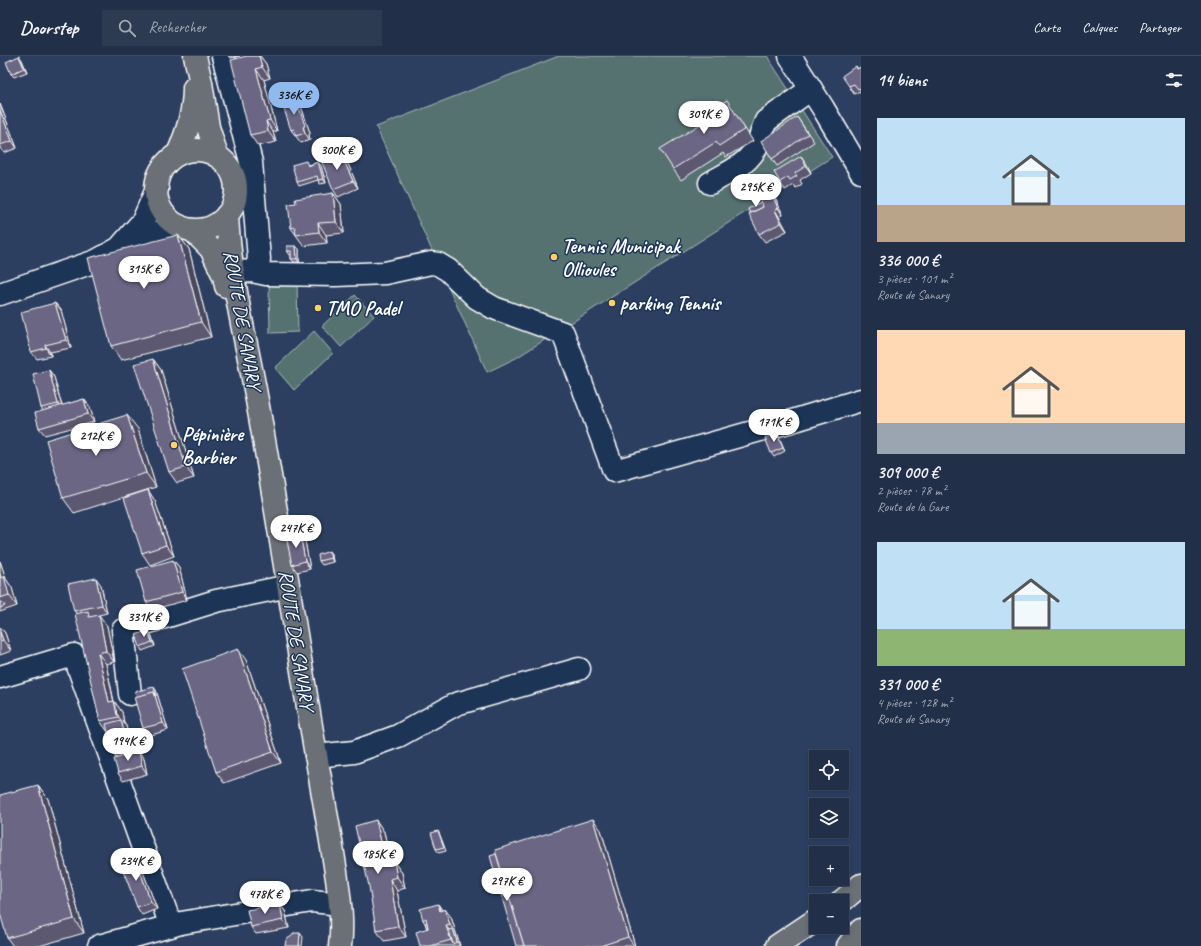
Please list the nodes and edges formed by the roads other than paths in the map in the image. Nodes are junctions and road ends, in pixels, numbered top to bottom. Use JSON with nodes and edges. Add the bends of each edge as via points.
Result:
{"nodes":[{"id":1,"x":195,"y":56,"type":"edge"},
{"id":2,"x":790,"y":56,"type":"edge"},
{"id":3,"x":226,"y":66,"type":"edge"},
{"id":4,"x":201,"y":83,"type":"junction"},
{"id":5,"x":810,"y":88,"type":"junction"},
{"id":6,"x":178,"y":154,"type":"junction"},
{"id":7,"x":217,"y":156,"type":"junction"},
{"id":8,"x":861,"y":172,"type":"edge"},
{"id":9,"x":710,"y":183,"type":"dead end"},
{"id":10,"x":157,"y":189,"type":"junction"},
{"id":11,"x":227,"y":215,"type":"junction"},
{"id":12,"x":185,"y":228,"type":"junction"},
{"id":13,"x":118,"y":249,"type":"junction"},
{"id":14,"x":242,"y":272,"type":"junction"},
{"id":15,"x":0,"y":294,"type":"edge"},
{"id":16,"x":861,"y":400,"type":"edge"},
{"id":17,"x":279,"y":588,"type":"junction"},
{"id":18,"x":579,"y":669,"type":"dead end"},
{"id":19,"x":0,"y":677,"type":"edge"},
{"id":20,"x":130,"y":694,"type":"dead end"},
{"id":21,"x":316,"y":756,"type":"junction"},
{"id":22,"x":861,"y":885,"type":"edge"},
{"id":23,"x":849,"y":895,"type":"edge"},
{"id":24,"x":331,"y":903,"type":"junction"},
{"id":25,"x":809,"y":925,"type":"edge"},
{"id":26,"x":171,"y":926,"type":"junction"},
{"id":27,"x":861,"y":930,"type":"edge"},
{"id":28,"x":99,"y":946,"type":"edge"},
{"id":29,"x":331,"y":946,"type":"edge"},
{"id":30,"x":340,"y":946,"type":"edge"},
{"id":31,"x":777,"y":946,"type":"edge"},
{"id":32,"x":848,"y":946,"type":"edge"}],
"edges":[{"from":1,"to":4,"type":"main road","name":"ROUTE DE SANARY"},
{"from":1,"to":6,"type":"main road","name":"ROUTE DE SANARY","via":[[192,111]]},
{"from":2,"to":5,"type":"street"},
{"from":3,"to":4,"type":"street"},
{"from":3,"to":14,"type":"street","via":[[251,162],[260,259],[256,269]]},
{"from":4,"to":7,"type":"main road","name":"ROUTE DE SANARY","via":[[208,127]]},
{"from":5,"to":8,"type":"street"},
{"from":5,"to":9,"type":"street","via":[[766,121],[757,146],[748,159]]},
{"from":6,"to":7,"type":"main road","name":"ROUTE DE SANARY","via":[[204,150]]},
{"from":6,"to":10,"type":"main road","name":"ROUTE DE SANARY","via":[[167,162],[160,173]]},
{"from":7,"to":11,"type":"main road","name":"ROUTE DE SANARY","via":[[227,164],[234,176],[234,204]]},
{"from":10,"to":12,"type":"main road","name":"ROUTE DE SANARY","via":[[157,199],[162,211],[170,220]]},
{"from":10,"to":13,"type":"street","via":[[143,221]]},
{"from":11,"to":12,"type":"main road","name":"ROUTE DE SANARY","via":[[204,229]]},
{"from":11,"to":14,"type":"main road","name":"ROUTE DE SANARY","via":[[228,243]]},
{"from":12,"to":13,"type":"street","via":[[153,234]]},
{"from":12,"to":17,"type":"main road","name":"ROUTE DE SANARY","via":[[211,249],[224,276]]},
{"from":13,"to":15,"type":"street","via":[[96,261]]},
{"from":14,"to":16,"type":"street","via":[[336,275],[385,273],[431,263],[438,264],[478,298],[494,308],[562,333],[614,471]]},
{"from":14,"to":21,"type":"main road","name":"ROUTE DE SANARY","via":[[258,406]]},
{"from":17,"to":20,"type":"street","via":[[216,601],[123,630]]},
{"from":17,"to":24,"type":"main road","name":"ROUTE DE SANARY"},
{"from":18,"to":21,"type":"street","via":[[456,704],[398,736],[354,752]]},
{"from":19,"to":26,"type":"street","via":[[74,655]]},
{"from":21,"to":30,"type":"main road","name":"ROUTE DE SANARY","via":[[339,893]]},
{"from":22,"to":23,"type":"main road"},
{"from":24,"to":26,"type":"street","via":[[312,901]]},
{"from":24,"to":29,"type":"main road","name":"ROUTE DE SANARY"},
{"from":25,"to":31,"type":"main road"},
{"from":26,"to":28,"type":"street"},
{"from":27,"to":32,"type":"main road"}]}
